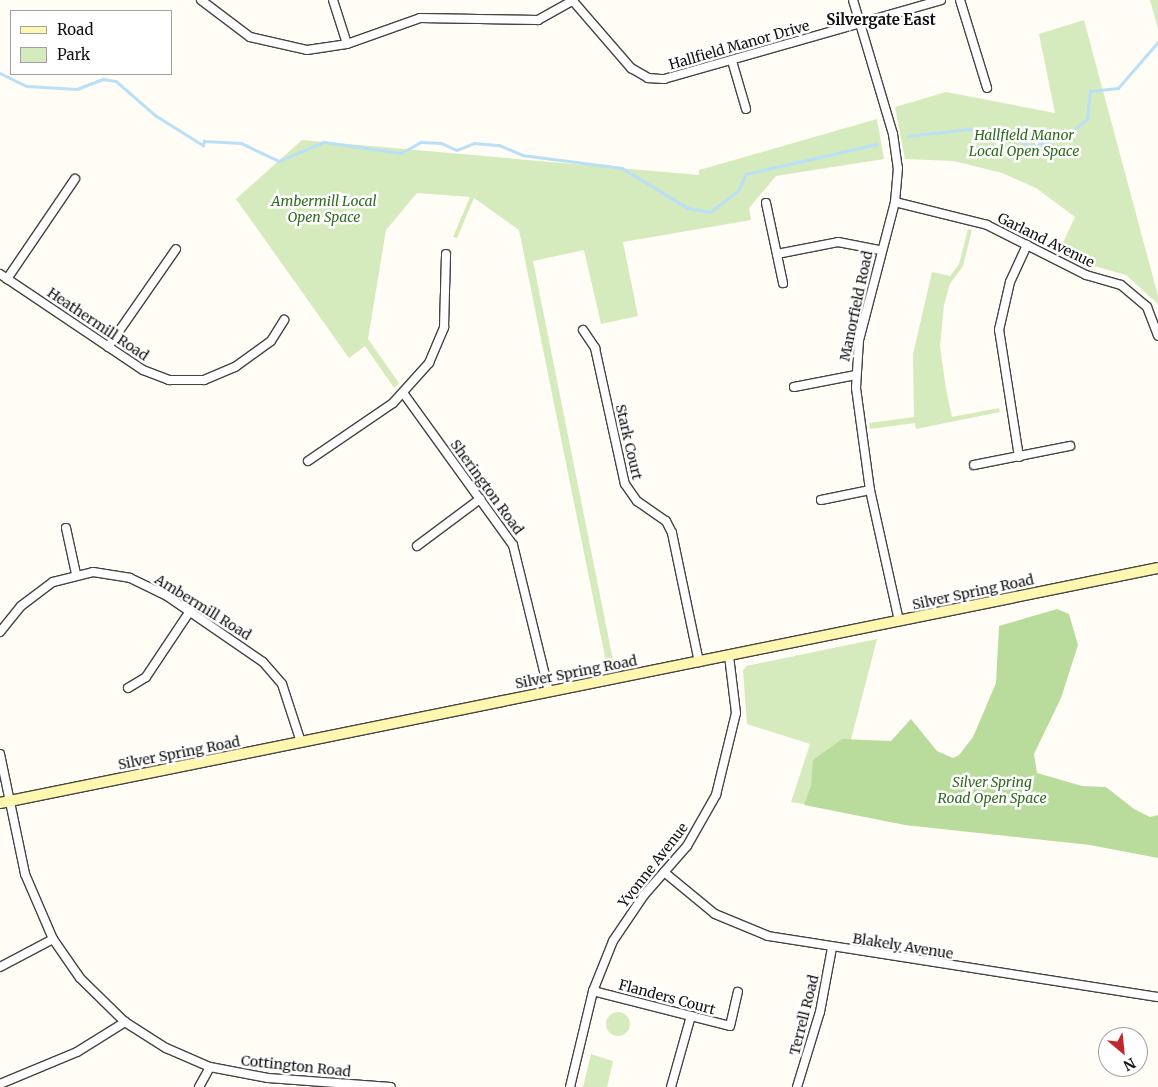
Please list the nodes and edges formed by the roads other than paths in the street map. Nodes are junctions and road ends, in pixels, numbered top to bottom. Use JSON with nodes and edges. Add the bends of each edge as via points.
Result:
{"nodes":[{"id":1,"x":201,"y":0,"type":"edge"},
{"id":2,"x":333,"y":0,"type":"edge"},
{"id":3,"x":853,"y":0,"type":"edge"},
{"id":4,"x":941,"y":0,"type":"edge"},
{"id":5,"x":960,"y":0,"type":"edge"},
{"id":6,"x":574,"y":1,"type":"edge"},
{"id":7,"x":860,"y":23,"type":"junction"},
{"id":8,"x":347,"y":44,"type":"junction"},
{"id":9,"x":732,"y":61,"type":"junction"},
{"id":10,"x":987,"y":88,"type":"dead end"},
{"id":11,"x":746,"y":109,"type":"dead end"},
{"id":12,"x":74,"y":179,"type":"dead end"},
{"id":13,"x":895,"y":202,"type":"junction"},
{"id":14,"x":766,"y":203,"type":"dead end"},
{"id":15,"x":1027,"y":245,"type":"junction"},
{"id":16,"x":176,"y":249,"type":"dead end"},
{"id":17,"x":880,"y":250,"type":"junction"},
{"id":18,"x":446,"y":254,"type":"dead end"},
{"id":19,"x":777,"y":254,"type":"junction"},
{"id":20,"x":0,"y":274,"type":"edge"},
{"id":21,"x":7,"y":279,"type":"junction"},
{"id":22,"x":783,"y":283,"type":"dead end"},
{"id":23,"x":284,"y":320,"type":"dead end"},
{"id":24,"x":583,"y":330,"type":"dead end"},
{"id":25,"x":1158,"y":336,"type":"edge"},
{"id":26,"x":108,"y":347,"type":"junction"},
{"id":27,"x":856,"y":375,"type":"junction"},
{"id":28,"x":794,"y":387,"type":"dead end"},
{"id":29,"x":404,"y":394,"type":"junction"},
{"id":30,"x":1070,"y":446,"type":"dead end"},
{"id":31,"x":1019,"y":456,"type":"junction"},
{"id":32,"x":308,"y":461,"type":"dead end"},
{"id":33,"x":974,"y":466,"type":"dead end"},
{"id":34,"x":870,"y":490,"type":"junction"},
{"id":35,"x":480,"y":499,"type":"junction"},
{"id":36,"x":822,"y":500,"type":"dead end"},
{"id":37,"x":66,"y":528,"type":"dead end"},
{"id":38,"x":417,"y":546,"type":"dead end"},
{"id":39,"x":1158,"y":568,"type":"edge"},
{"id":40,"x":76,"y":574,"type":"junction"},
{"id":41,"x":190,"y":611,"type":"junction"},
{"id":42,"x":899,"y":621,"type":"junction"},
{"id":43,"x":0,"y":632,"type":"edge"},
{"id":44,"x":729,"y":656,"type":"junction"},
{"id":45,"x":699,"y":662,"type":"junction"},
{"id":46,"x":128,"y":688,"type":"dead end"},
{"id":47,"x":549,"y":692,"type":"junction"},
{"id":48,"x":301,"y":742,"type":"junction"},
{"id":49,"x":0,"y":754,"type":"edge"},
{"id":50,"x":4,"y":802,"type":"edge"},
{"id":51,"x":664,"y":872,"type":"junction"},
{"id":52,"x":53,"y":939,"type":"junction"},
{"id":53,"x":832,"y":948,"type":"junction"},
{"id":54,"x":0,"y":967,"type":"edge"},
{"id":55,"x":593,"y":991,"type":"junction"},
{"id":56,"x":738,"y":992,"type":"dead end"},
{"id":57,"x":1158,"y":997,"type":"edge"},
{"id":58,"x":691,"y":1016,"type":"junction"},
{"id":59,"x":125,"y":1022,"type":"junction"},
{"id":60,"x":210,"y":1067,"type":"junction"},
{"id":61,"x":268,"y":1078,"type":"junction"},
{"id":62,"x":0,"y":1084,"type":"edge"},
{"id":63,"x":374,"y":1086,"type":"edge"},
{"id":64,"x":199,"y":1087,"type":"edge"},
{"id":65,"x":267,"y":1087,"type":"edge"},
{"id":66,"x":391,"y":1087,"type":"edge"},
{"id":67,"x":570,"y":1087,"type":"edge"},
{"id":68,"x":671,"y":1087,"type":"edge"},
{"id":69,"x":797,"y":1087,"type":"edge"}],
"edges":[{"from":1,"to":8,"type":"street","via":[[241,31],[269,44],[307,50]]},
{"from":2,"to":8,"type":"street"},
{"from":3,"to":7,"type":"street","name":"Manorfield Road"},
{"from":4,"to":7,"type":"street","name":"Hallfield Manor Drive"},
{"from":5,"to":10,"type":"street"},
{"from":6,"to":8,"type":"street","via":[[538,20],[415,19]]},
{"from":6,"to":9,"type":"street","name":"Hallfield Manor Drive","via":[[623,60],[648,78],[677,78]]},
{"from":7,"to":9,"type":"street","name":"Hallfield Manor Drive"},
{"from":7,"to":13,"type":"street","name":"Manorfield Road","via":[[893,134]]},
{"from":9,"to":11,"type":"street"},
{"from":12,"to":21,"type":"street"},
{"from":13,"to":15,"type":"street","name":"Garland Avenue","via":[[972,219]]},
{"from":13,"to":17,"type":"street","name":"Manorfield Road"},
{"from":14,"to":19,"type":"street"},
{"from":15,"to":25,"type":"street","name":"Garland Avenue","via":[[1086,275],[1121,285],[1147,307]]},
{"from":15,"to":31,"type":"street","via":[[1010,282],[999,330]]},
{"from":16,"to":26,"type":"street"},
{"from":17,"to":19,"type":"street","via":[[838,242]]},
{"from":17,"to":27,"type":"street","name":"Manorfield Road"},
{"from":18,"to":29,"type":"street","via":[[441,338],[429,363]]},
{"from":19,"to":22,"type":"street"},
{"from":20,"to":21,"type":"street","name":"Heathermill Road"},
{"from":21,"to":26,"type":"street","name":"Heathermill Road"},
{"from":23,"to":26,"type":"street","name":"Heathermill Road","via":[[271,341],[235,367],[204,380],[156,376]]},
{"from":24,"to":45,"type":"street","name":"Stark Court","via":[[595,348],[625,484],[638,501],[666,521],[672,534]]},
{"from":27,"to":28,"type":"street"},
{"from":27,"to":34,"type":"street","name":"Manorfield Road"},
{"from":29,"to":32,"type":"street"},
{"from":29,"to":35,"type":"street","name":"Sherington Road"},
{"from":30,"to":31,"type":"street"},
{"from":31,"to":33,"type":"street"},
{"from":34,"to":36,"type":"street"},
{"from":34,"to":42,"type":"street","name":"Manorfield Road"},
{"from":35,"to":38,"type":"street"},
{"from":35,"to":47,"type":"street","name":"Sherington Road","via":[[517,553]]},
{"from":37,"to":40,"type":"street"},
{"from":39,"to":42,"type":"main road","name":"Silver Spring Road"},
{"from":40,"to":41,"type":"street","name":"Ambermill Road","via":[[121,575]]},
{"from":40,"to":43,"type":"street","name":"Ambermill Road","via":[[32,595]]},
{"from":41,"to":46,"type":"street","via":[[146,677]]},
{"from":41,"to":48,"type":"street","name":"Ambermill Road","via":[[240,643],[276,675]]},
{"from":42,"to":44,"type":"main road","name":"Silver Spring Road"},
{"from":44,"to":45,"type":"main road","name":"Silver Spring Road"},
{"from":44,"to":51,"type":"street","name":"Yvonne Avenue","via":[[736,713],[728,756],[705,816]]},
{"from":45,"to":47,"type":"main road","name":"Silver Spring Road"},
{"from":47,"to":48,"type":"main road","name":"Silver Spring Road"},
{"from":48,"to":50,"type":"main road","name":"Silver Spring Road"},
{"from":49,"to":50,"type":"street","name":"Cottington Road"},
{"from":50,"to":52,"type":"street","name":"Cottington Road","via":[[25,874]]},
{"from":51,"to":53,"type":"street","name":"Blakely Avenue","via":[[736,926]]},
{"from":51,"to":55,"type":"street","name":"Yvonne Avenue","via":[[613,940]]},
{"from":52,"to":54,"type":"street"},
{"from":52,"to":59,"type":"street","name":"Cottington Road","via":[[88,987]]},
{"from":53,"to":57,"type":"street","name":"Blakely Avenue"},
{"from":53,"to":69,"type":"street","name":"Terrell Road"},
{"from":55,"to":58,"type":"street","name":"Flanders Court"},
{"from":55,"to":67,"type":"street","name":"Yvonne Avenue"},
{"from":56,"to":58,"type":"street","name":"Flanders Court","via":[[730,1026]]},
{"from":58,"to":68,"type":"street"},
{"from":59,"to":60,"type":"street","name":"Cottington Road","via":[[166,1048]]},
{"from":59,"to":62,"type":"street","via":[[77,1052]]},
{"from":60,"to":61,"type":"street","name":"Cottington Road"},
{"from":60,"to":64,"type":"street"},
{"from":61,"to":63,"type":"street","name":"Cottington Road"},
{"from":61,"to":65,"type":"street"},
{"from":63,"to":66,"type":"street","name":"Cottington Road"}]}
